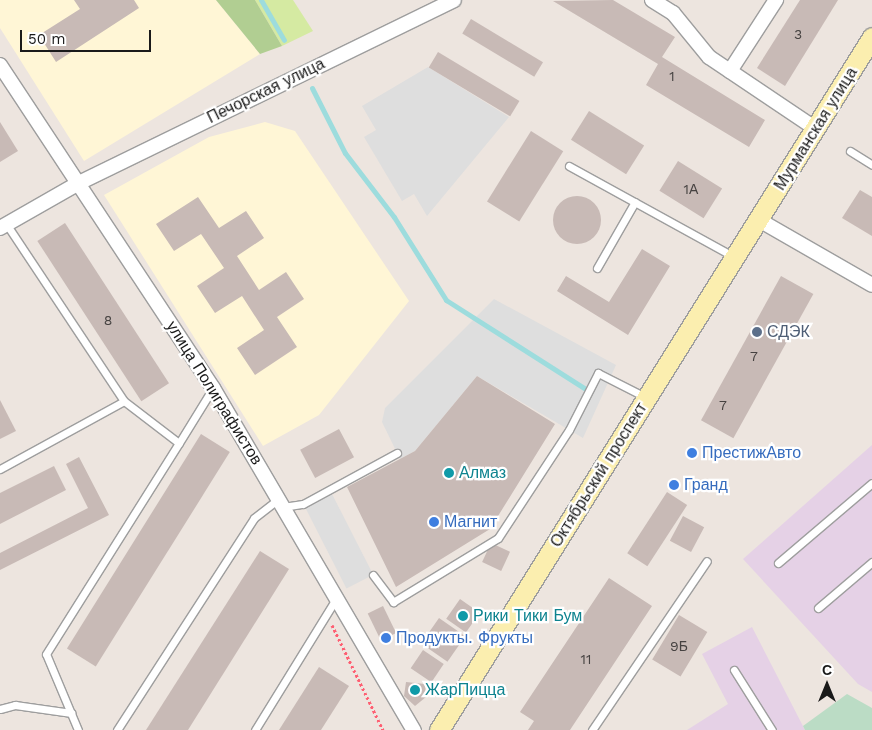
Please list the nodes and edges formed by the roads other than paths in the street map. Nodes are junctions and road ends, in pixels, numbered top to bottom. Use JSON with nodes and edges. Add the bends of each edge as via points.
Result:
{"nodes":[{"id":1,"x":454,"y":0,"type":"edge"},
{"id":2,"x":652,"y":0,"type":"edge"},
{"id":3,"x":776,"y":0,"type":"edge"},
{"id":4,"x":872,"y":37,"type":"edge"},
{"id":5,"x":0,"y":65,"type":"edge"},
{"id":6,"x":730,"y":71,"type":"junction"},
{"id":7,"x":816,"y":129,"type":"junction"},
{"id":8,"x":850,"y":151,"type":"dead end"},
{"id":9,"x":872,"y":165,"type":"edge"},
{"id":10,"x":569,"y":166,"type":"dead end"},
{"id":11,"x":79,"y":182,"type":"junction"},
{"id":12,"x":635,"y":202,"type":"junction"},
{"id":13,"x":759,"y":220,"type":"junction"},
{"id":14,"x":3,"y":226,"type":"edge"},
{"id":15,"x":736,"y":257,"type":"junction"},
{"id":16,"x":597,"y":268,"type":"dead end"},
{"id":17,"x":872,"y":285,"type":"edge"},
{"id":18,"x":214,"y":388,"type":"junction"},
{"id":19,"x":647,"y":398,"type":"junction"},
{"id":20,"x":124,"y":401,"type":"junction"},
{"id":21,"x":179,"y":443,"type":"junction"},
{"id":22,"x":397,"y":453,"type":"dead end"},
{"id":23,"x":0,"y":469,"type":"edge"},
{"id":24,"x":872,"y":483,"type":"edge"},
{"id":25,"x":281,"y":503,"type":"junction"},
{"id":26,"x":707,"y":561,"type":"dead end"},
{"id":27,"x":872,"y":562,"type":"edge"},
{"id":28,"x":778,"y":563,"type":"dead end"},
{"id":29,"x":373,"y":575,"type":"dead end"},
{"id":30,"x":334,"y":602,"type":"junction"},
{"id":31,"x":818,"y":608,"type":"dead end"},
{"id":32,"x":734,"y":670,"type":"dead end"},
{"id":33,"x":0,"y":709,"type":"edge"},
{"id":34,"x":71,"y":713,"type":"junction"},
{"id":35,"x":78,"y":730,"type":"edge"},
{"id":36,"x":117,"y":730,"type":"edge"},
{"id":37,"x":255,"y":730,"type":"edge"},
{"id":38,"x":414,"y":730,"type":"edge"},
{"id":39,"x":438,"y":730,"type":"edge"},
{"id":40,"x":592,"y":730,"type":"edge"},
{"id":41,"x":772,"y":730,"type":"edge"}],
"edges":[{"from":1,"to":11,"type":"street","name":"Печорская улица"},
{"from":2,"to":6,"type":"street","via":[[673,13],[709,57]]},
{"from":3,"to":6,"type":"street"},
{"from":4,"to":7,"type":"street","name":"Мурманская улица"},
{"from":5,"to":11,"type":"street","name":"улица Полиграфистов"},
{"from":6,"to":7,"type":"street"},
{"from":7,"to":13,"type":"street","name":"Мурманская улица"},
{"from":8,"to":9,"type":"lane"},
{"from":10,"to":12,"type":"lane"},
{"from":11,"to":14,"type":"street","name":"Печорская улица"},
{"from":11,"to":18,"type":"street","name":"улица Полиграфистов"},
{"from":12,"to":15,"type":"lane"},
{"from":12,"to":16,"type":"lane"},
{"from":13,"to":15,"type":"street","name":"Октябрьский проспект"},
{"from":13,"to":17,"type":"street"},
{"from":14,"to":20,"type":"lane"},
{"from":15,"to":19,"type":"street","name":"Октябрьский проспект"},
{"from":18,"to":21,"type":"lane"},
{"from":18,"to":25,"type":"street","name":"улица Полиграфистов"},
{"from":19,"to":29,"type":"lane","via":[[598,373],[569,430],[498,538],[392,602]]},
{"from":19,"to":39,"type":"street","name":"Октябрьский проспект"},
{"from":20,"to":21,"type":"lane"},
{"from":20,"to":23,"type":"lane"},
{"from":21,"to":34,"type":"lane","via":[[46,654]]},
{"from":22,"to":25,"type":"lane","via":[[303,504]]},
{"from":24,"to":28,"type":"lane"},
{"from":25,"to":30,"type":"street","name":"улица Полиграфистов"},
{"from":25,"to":36,"type":"lane","via":[[254,518]]},
{"from":26,"to":40,"type":"lane"},
{"from":27,"to":31,"type":"lane"},
{"from":30,"to":37,"type":"lane"},
{"from":30,"to":38,"type":"street","name":"улица Полиграфистов"},
{"from":32,"to":41,"type":"lane"},
{"from":33,"to":34,"type":"lane","via":[[15,705]]},
{"from":34,"to":35,"type":"lane"}]}
